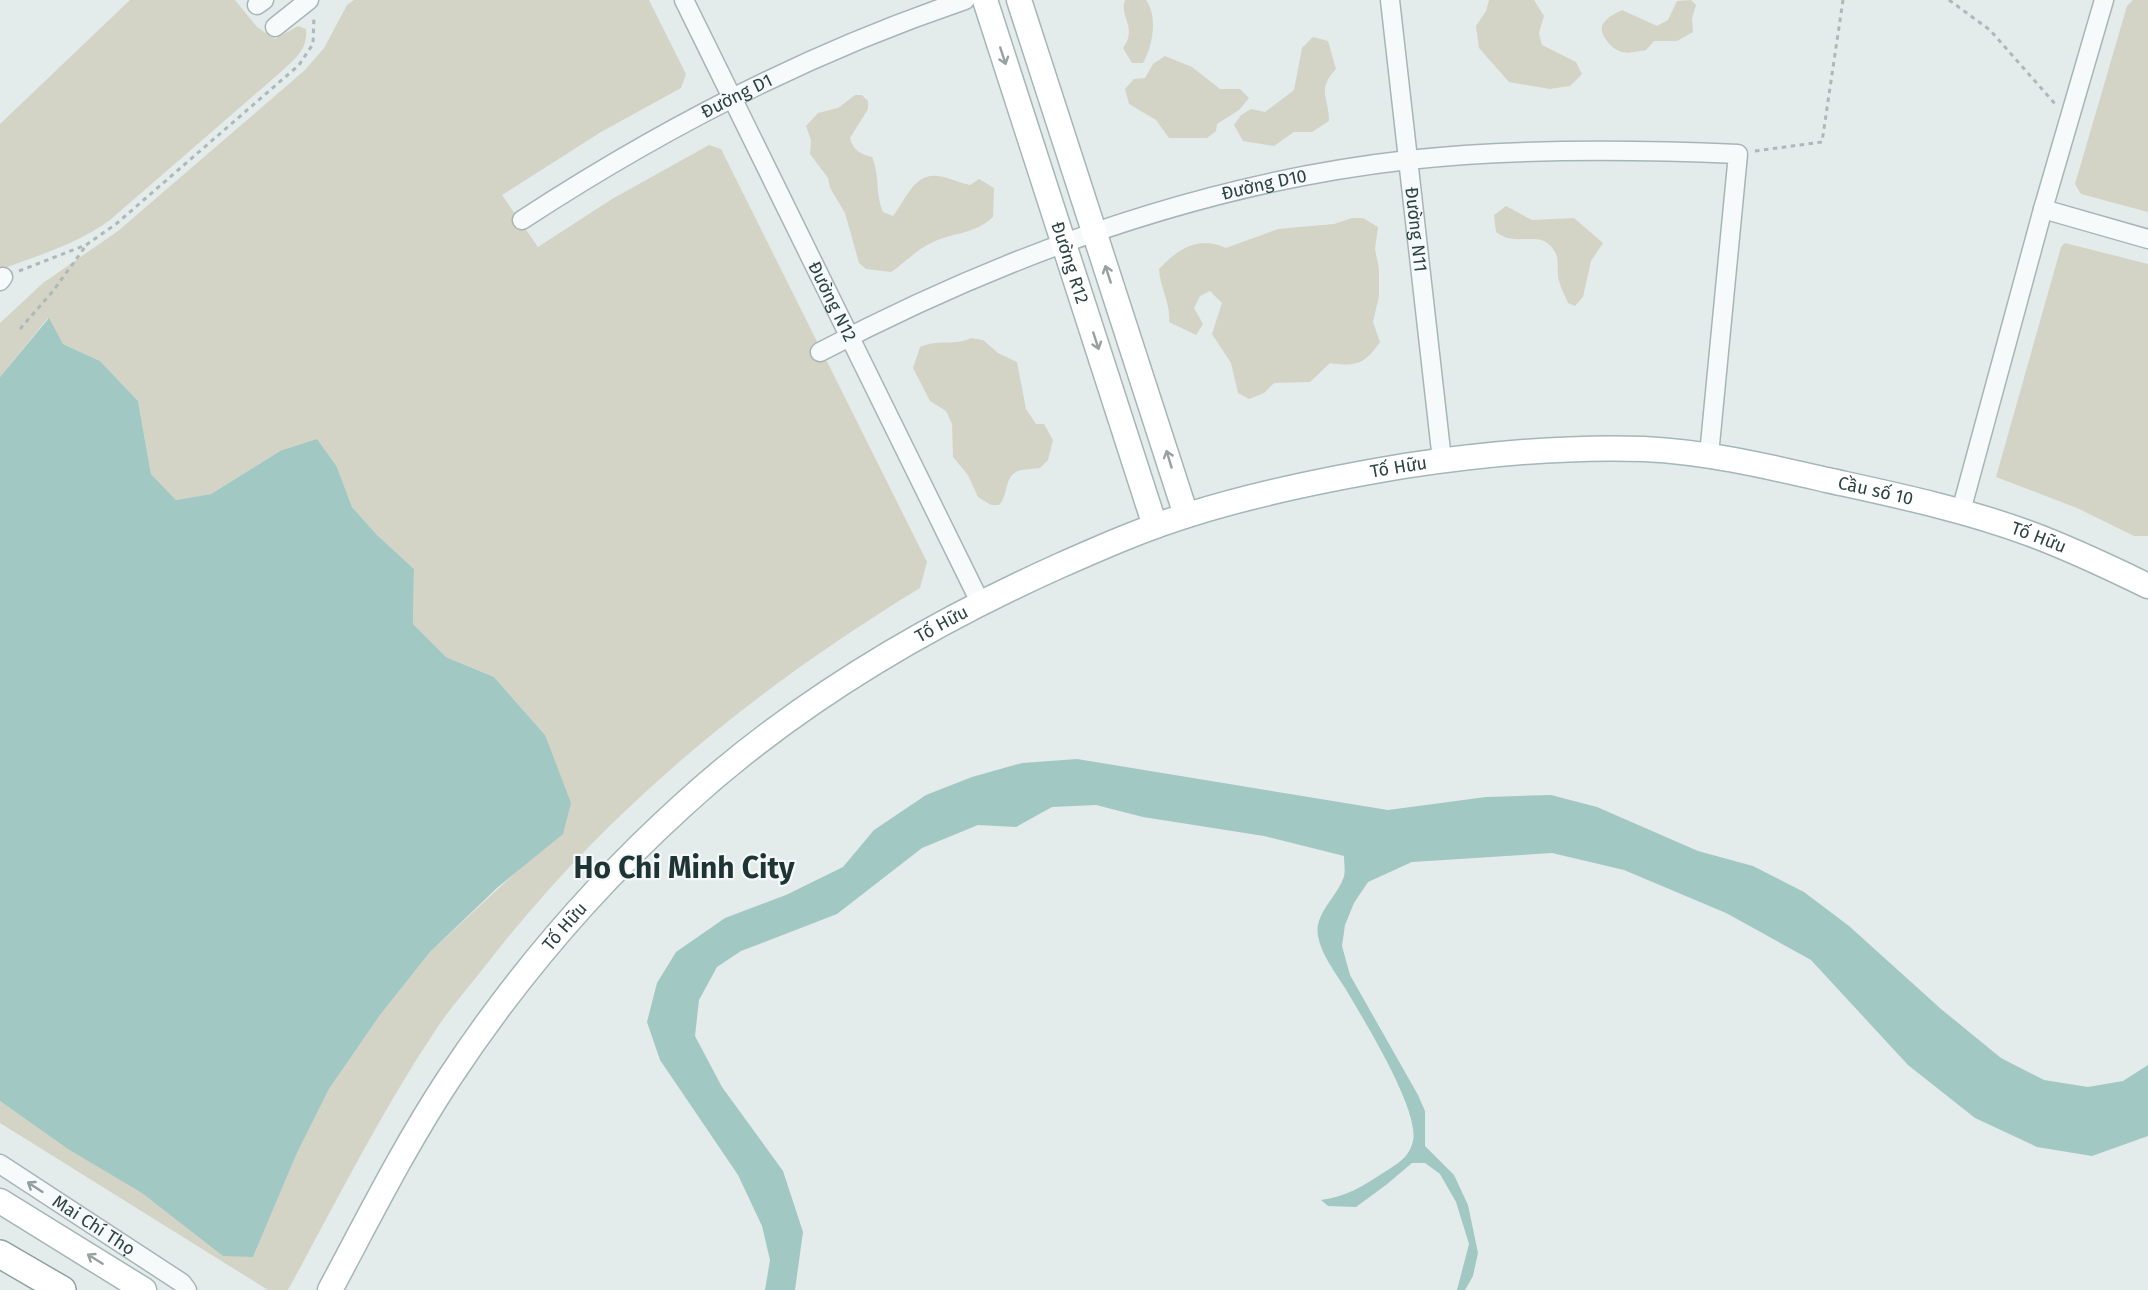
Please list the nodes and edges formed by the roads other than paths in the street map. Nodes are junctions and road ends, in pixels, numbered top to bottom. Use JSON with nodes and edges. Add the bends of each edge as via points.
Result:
{"nodes":[{"id":1,"x":684,"y":0,"type":"edge"},
{"id":2,"x":965,"y":0,"type":"edge"},
{"id":3,"x":985,"y":0,"type":"edge"},
{"id":4,"x":1019,"y":0,"type":"edge"},
{"id":5,"x":1390,"y":0,"type":"edge"},
{"id":6,"x":2104,"y":0,"type":"edge"},
{"id":7,"x":311,"y":4,"type":"edge"},
{"id":8,"x":274,"y":27,"type":"dead end"},
{"id":9,"x":732,"y":98,"type":"junction"},
{"id":10,"x":1409,"y":160,"type":"junction"},
{"id":11,"x":2043,"y":210,"type":"junction"},
{"id":12,"x":522,"y":220,"type":"dead end"},
{"id":13,"x":1095,"y":232,"type":"junction"},
{"id":14,"x":2148,"y":239,"type":"edge"},
{"id":15,"x":1064,"y":243,"type":"junction"},
{"id":16,"x":849,"y":337,"type":"junction"},
{"id":17,"x":820,"y":352,"type":"dead end"},
{"id":18,"x":1709,"y":455,"type":"junction"},
{"id":19,"x":1442,"y":460,"type":"junction"},
{"id":20,"x":1827,"y":480,"type":"joint"},
{"id":21,"x":1925,"y":501,"type":"joint"},
{"id":22,"x":1961,"y":511,"type":"junction"},
{"id":23,"x":1186,"y":515,"type":"junction"},
{"id":24,"x":1155,"y":526,"type":"junction"},
{"id":25,"x":2148,"y":586,"type":"edge"},
{"id":26,"x":980,"y":603,"type":"junction"},
{"id":27,"x":0,"y":1164,"type":"edge"},
{"id":28,"x":0,"y":1201,"type":"edge"},
{"id":29,"x":0,"y":1254,"type":"edge"},
{"id":30,"x":62,"y":1290,"type":"edge"},
{"id":31,"x":144,"y":1290,"type":"edge"},
{"id":32,"x":187,"y":1290,"type":"edge"},
{"id":33,"x":330,"y":1290,"type":"edge"}],
"edges":[{"from":1,"to":9,"type":"street","name":"Đường N12"},
{"from":2,"to":9,"type":"street","name":"Đường D1","via":[[896,25]]},
{"from":3,"to":15,"type":"main road","name":"Đường R12","one_way":true},
{"from":4,"to":13,"type":"main road","name":"Đường R12"},
{"from":5,"to":10,"type":"street","name":"Đường N11"},
{"from":6,"to":11,"type":"street"},
{"from":7,"to":8,"type":"street"},
{"from":9,"to":12,"type":"street","name":"Đường D1","via":[[632,152]]},
{"from":9,"to":16,"type":"street","name":"Đường N12"},
{"from":10,"to":13,"type":"street","name":"Đường D10","via":[[1264,186]]},
{"from":10,"to":18,"type":"street","name":"Đường D10","via":[[1566,150],[1738,154]]},
{"from":10,"to":19,"type":"street","name":"Đường N11"},
{"from":11,"to":14,"type":"street"},
{"from":11,"to":22,"type":"street"},
{"from":13,"to":15,"type":"street","name":"Đường D10"},
{"from":23,"to":13,"type":"main road","name":"Đường R12","one_way":true},
{"from":15,"to":16,"type":"street","name":"Đường D10","via":[[951,288]]},
{"from":15,"to":24,"type":"main road","name":"Đường R12","one_way":true},
{"from":16,"to":17,"type":"street","name":"Đường D10"},
{"from":16,"to":26,"type":"street","name":"Đường N12"},
{"from":18,"to":19,"type":"main road","name":"Tố Hữu","via":[[1581,448]]},
{"from":18,"to":20,"type":"main road","name":"Tố Hữu"},
{"from":19,"to":23,"type":"main road","name":"Tố Hữu","via":[[1333,478]]},
{"from":20,"to":21,"type":"main road","name":"Cầu số 10"},
{"from":21,"to":22,"type":"main road","name":"Tố Hữu"},
{"from":22,"to":25,"type":"main road","name":"Tố Hữu","via":[[2027,532]]},
{"from":23,"to":24,"type":"main road","name":"Tố Hữu"},
{"from":24,"to":26,"type":"main road","name":"Tố Hữu"},
{"from":26,"to":33,"type":"main road","name":"Tố Hữu","via":[[871,665],[767,737],[679,809],[601,888],[511,993],[449,1078]]},
{"from":32,"to":27,"type":"street","name":"Mai Chí Thọ","one_way":true,"via":[[182,1283]]},
{"from":31,"to":28,"type":"main road","one_way":true},
{"from":29,"to":30,"type":"highway"}]}
